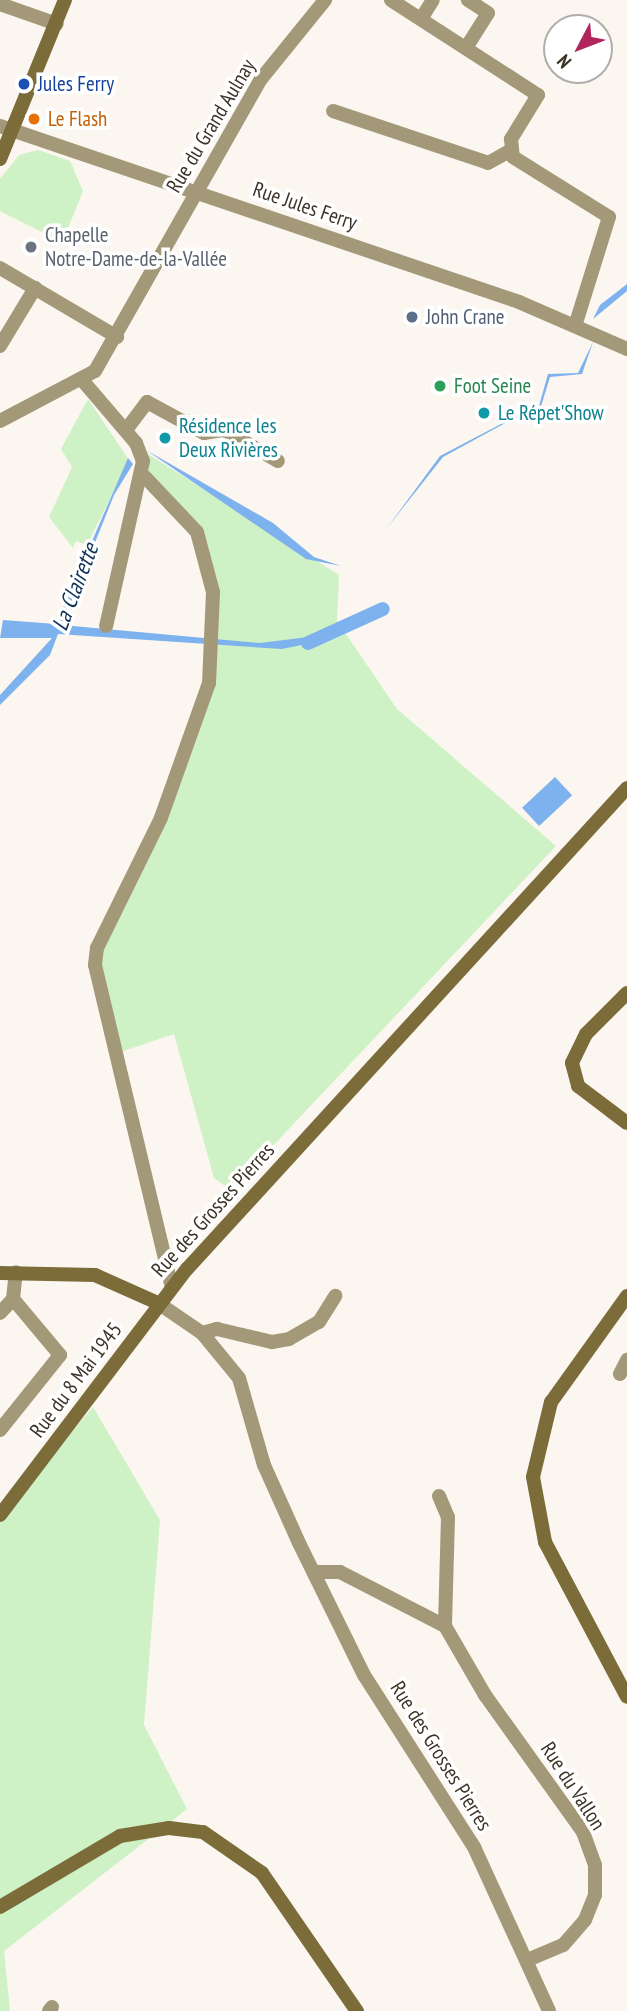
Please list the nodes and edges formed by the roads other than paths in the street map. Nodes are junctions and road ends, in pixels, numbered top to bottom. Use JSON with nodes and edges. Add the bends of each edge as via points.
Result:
{"nodes":[{"id":1,"x":65,"y":0,"type":"edge"},
{"id":2,"x":325,"y":0,"type":"edge"},
{"id":3,"x":391,"y":0,"type":"edge"},
{"id":4,"x":433,"y":0,"type":"edge"},
{"id":5,"x":468,"y":0,"type":"edge"},
{"id":6,"x":0,"y":4,"type":"edge"},
{"id":7,"x":421,"y":19,"type":"junction"},
{"id":8,"x":57,"y":24,"type":"junction"},
{"id":9,"x":466,"y":48,"type":"junction"},
{"id":10,"x":332,"y":111,"type":"dead end"},
{"id":11,"x":0,"y":126,"type":"edge"},
{"id":12,"x":15,"y":131,"type":"junction"},
{"id":13,"x":510,"y":151,"type":"junction"},
{"id":14,"x":0,"y":159,"type":"edge"},
{"id":15,"x":195,"y":191,"type":"junction"},
{"id":16,"x":0,"y":268,"type":"edge"},
{"id":17,"x":35,"y":288,"type":"junction"},
{"id":18,"x":576,"y":323,"type":"junction"},
{"id":19,"x":117,"y":337,"type":"junction"},
{"id":20,"x":0,"y":346,"type":"edge"},
{"id":21,"x":627,"y":349,"type":"edge"},
{"id":22,"x":83,"y":381,"type":"junction"},
{"id":23,"x":0,"y":421,"type":"edge"},
{"id":24,"x":126,"y":430,"type":"junction"},
{"id":25,"x":278,"y":461,"type":"dead end"},
{"id":26,"x":144,"y":476,"type":"junction"},
{"id":27,"x":106,"y":626,"type":"dead end"},
{"id":28,"x":627,"y":788,"type":"edge"},
{"id":29,"x":627,"y":993,"type":"edge"},
{"id":30,"x":627,"y":1123,"type":"edge"},
{"id":31,"x":16,"y":1272,"type":"junction"},
{"id":32,"x":0,"y":1273,"type":"edge"},
{"id":33,"x":172,"y":1287,"type":"junction"},
{"id":34,"x":335,"y":1296,"type":"dead end"},
{"id":35,"x":627,"y":1296,"type":"edge"},
{"id":36,"x":13,"y":1299,"type":"junction"},
{"id":37,"x":158,"y":1303,"type":"junction"},
{"id":38,"x":0,"y":1313,"type":"edge"},
{"id":39,"x":202,"y":1333,"type":"junction"},
{"id":40,"x":627,"y":1360,"type":"edge"},
{"id":41,"x":620,"y":1374,"type":"dead end"},
{"id":42,"x":0,"y":1430,"type":"edge"},
{"id":43,"x":439,"y":1496,"type":"dead end"},
{"id":44,"x":0,"y":1515,"type":"edge"},
{"id":45,"x":315,"y":1572,"type":"junction"},
{"id":46,"x":446,"y":1626,"type":"junction"},
{"id":47,"x":627,"y":1697,"type":"edge"},
{"id":48,"x":0,"y":1908,"type":"edge"},
{"id":49,"x":530,"y":1959,"type":"junction"},
{"id":50,"x":357,"y":2011,"type":"edge"},
{"id":51,"x":548,"y":2011,"type":"edge"}],
"edges":[{"from":1,"to":8,"type":"street"},
{"from":2,"to":15,"type":"street","name":"Rue du Grand Aulnay","via":[[261,79]]},
{"from":3,"to":7,"type":"street"},
{"from":4,"to":7,"type":"street"},
{"from":5,"to":9,"type":"street","via":[[488,13]]},
{"from":6,"to":8,"type":"street"},
{"from":7,"to":9,"type":"street"},
{"from":8,"to":12,"type":"street"},
{"from":9,"to":13,"type":"street","via":[[538,95]]},
{"from":10,"to":13,"type":"street","via":[[488,163]]},
{"from":11,"to":12,"type":"street","name":"Rue Jules Ferry"},
{"from":12,"to":14,"type":"street"},
{"from":12,"to":15,"type":"street","name":"Rue Jules Ferry"},
{"from":13,"to":18,"type":"street","via":[[609,217]]},
{"from":15,"to":18,"type":"street","name":"Rue Jules Ferry"},
{"from":15,"to":19,"type":"street","name":"Rue du Grand Aulnay"},
{"from":16,"to":17,"type":"street"},
{"from":17,"to":19,"type":"street"},
{"from":17,"to":20,"type":"street"},
{"from":18,"to":21,"type":"street","name":"Rue Jules Ferry"},
{"from":19,"to":22,"type":"street","name":"Rue du Grand Aulnay"},
{"from":22,"to":23,"type":"street","name":"Rue du Grand Aulnay"},
{"from":22,"to":24,"type":"street"},
{"from":24,"to":25,"type":"street","via":[[148,402],[204,433],[224,430]]},
{"from":24,"to":26,"type":"street","via":[[140,452]]},
{"from":26,"to":27,"type":"street"},
{"from":26,"to":33,"type":"street","via":[[197,532],[214,592],[209,683],[161,818],[97,948],[95,965]]},
{"from":28,"to":33,"type":"street","name":"Rue des Grosses Pierres"},
{"from":29,"to":30,"type":"street","via":[[586,1034],[572,1063],[579,1086]]},
{"from":31,"to":32,"type":"street"},
{"from":31,"to":36,"type":"street"},
{"from":31,"to":37,"type":"street","via":[[95,1275]]},
{"from":33,"to":37,"type":"street","name":"Rue des Grosses Pierres"},
{"from":34,"to":39,"type":"street","via":[[319,1322],[289,1339],[272,1342],[217,1329]]},
{"from":35,"to":47,"type":"street","via":[[551,1402],[536,1445],[533,1478],[549,1552]]},
{"from":36,"to":38,"type":"street"},
{"from":36,"to":42,"type":"street","via":[[60,1355]]},
{"from":37,"to":39,"type":"street","name":"Rue des Grosses Pierres"},
{"from":37,"to":44,"type":"street","name":"Rue du 8 Mai 1945"},
{"from":39,"to":45,"type":"street","name":"Rue des Grosses Pierres","via":[[239,1378],[264,1465]]},
{"from":40,"to":41,"type":"street"},
{"from":43,"to":46,"type":"street","via":[[448,1517]]},
{"from":45,"to":46,"type":"street","via":[[340,1572]]},
{"from":45,"to":49,"type":"street","name":"Rue des Grosses Pierres","via":[[364,1675],[474,1847]]},
{"from":46,"to":49,"type":"street","name":"Rue du Vallon","via":[[485,1695],[583,1832],[595,1864],[595,1895],[585,1920],[563,1945]]},
{"from":48,"to":50,"type":"street","via":[[120,1836],[169,1828],[203,1832],[262,1873]]},
{"from":49,"to":51,"type":"street","name":"Rue des Grosses Pierres"}]}
